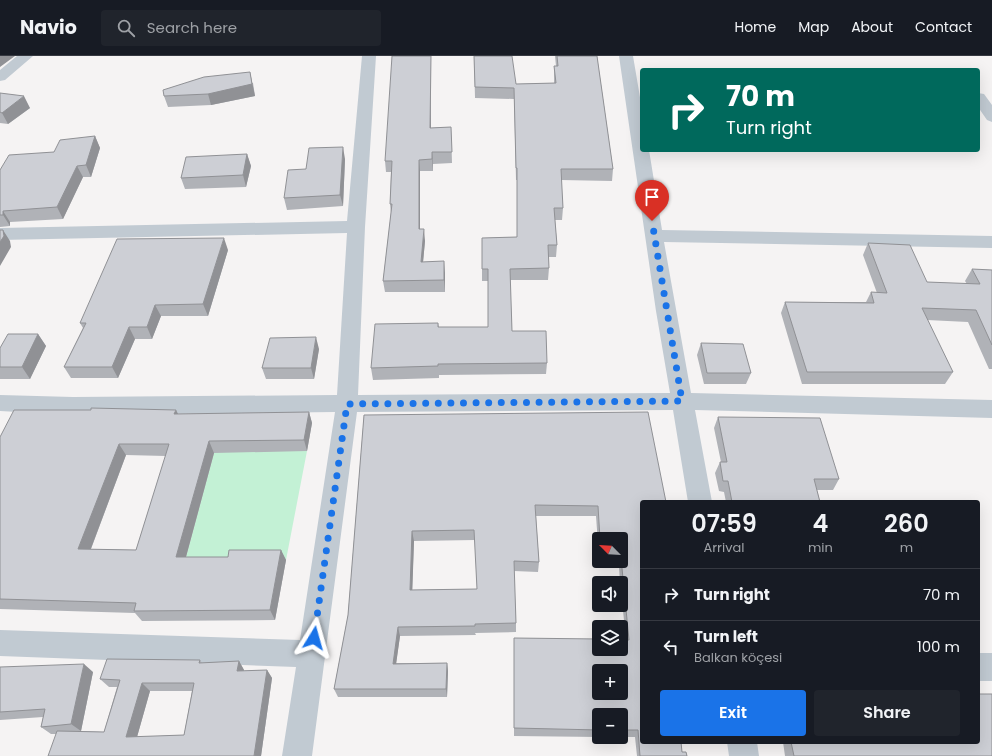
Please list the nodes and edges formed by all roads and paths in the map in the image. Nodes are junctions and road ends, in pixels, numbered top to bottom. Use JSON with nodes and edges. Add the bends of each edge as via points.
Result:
{"nodes":[{"id":1,"x":26,"y":56,"type":"edge"},
{"id":2,"x":369,"y":56,"type":"edge"},
{"id":3,"x":626,"y":56,"type":"edge"},
{"id":4,"x":0,"y":77,"type":"edge"},
{"id":5,"x":983,"y":97,"type":"edge"},
{"id":6,"x":992,"y":116,"type":"edge"},
{"id":7,"x":640,"y":146,"type":"edge"},
{"id":8,"x":641,"y":152,"type":"edge"},
{"id":9,"x":356,"y":227,"type":"junction"},
{"id":10,"x":0,"y":234,"type":"edge"},
{"id":11,"x":654,"y":236,"type":"junction"},
{"id":12,"x":992,"y":242,"type":"edge"},
{"id":13,"x":682,"y":401,"type":"junction"},
{"id":14,"x":0,"y":403,"type":"edge"},
{"id":15,"x":347,"y":404,"type":"junction"},
{"id":16,"x":992,"y":409,"type":"edge"},
{"id":17,"x":700,"y":500,"type":"edge"},
{"id":18,"x":0,"y":643,"type":"edge"},
{"id":19,"x":311,"y":654,"type":"junction"},
{"id":20,"x":980,"y":666,"type":"edge"},
{"id":21,"x":992,"y":667,"type":"edge"},
{"id":22,"x":742,"y":744,"type":"edge"},
{"id":23,"x":297,"y":756,"type":"edge"},
{"id":24,"x":744,"y":756,"type":"edge"}],
"edges":[{"from":1,"to":4,"type":"street"},
{"from":2,"to":9,"type":"street"},
{"from":3,"to":7,"type":"street"},
{"from":5,"to":6,"type":"street"},
{"from":8,"to":11,"type":"street"},
{"from":9,"to":10,"type":"street"},
{"from":9,"to":15,"type":"street"},
{"from":11,"to":12,"type":"street"},
{"from":11,"to":13,"type":"street"},
{"from":13,"to":15,"type":"street"},
{"from":13,"to":16,"type":"street"},
{"from":13,"to":17,"type":"street"},
{"from":14,"to":15,"type":"street","via":[[73,406]]},
{"from":15,"to":19,"type":"street"},
{"from":18,"to":19,"type":"street"},
{"from":19,"to":23,"type":"street"},
{"from":20,"to":21,"type":"street"},
{"from":22,"to":24,"type":"street"}]}
